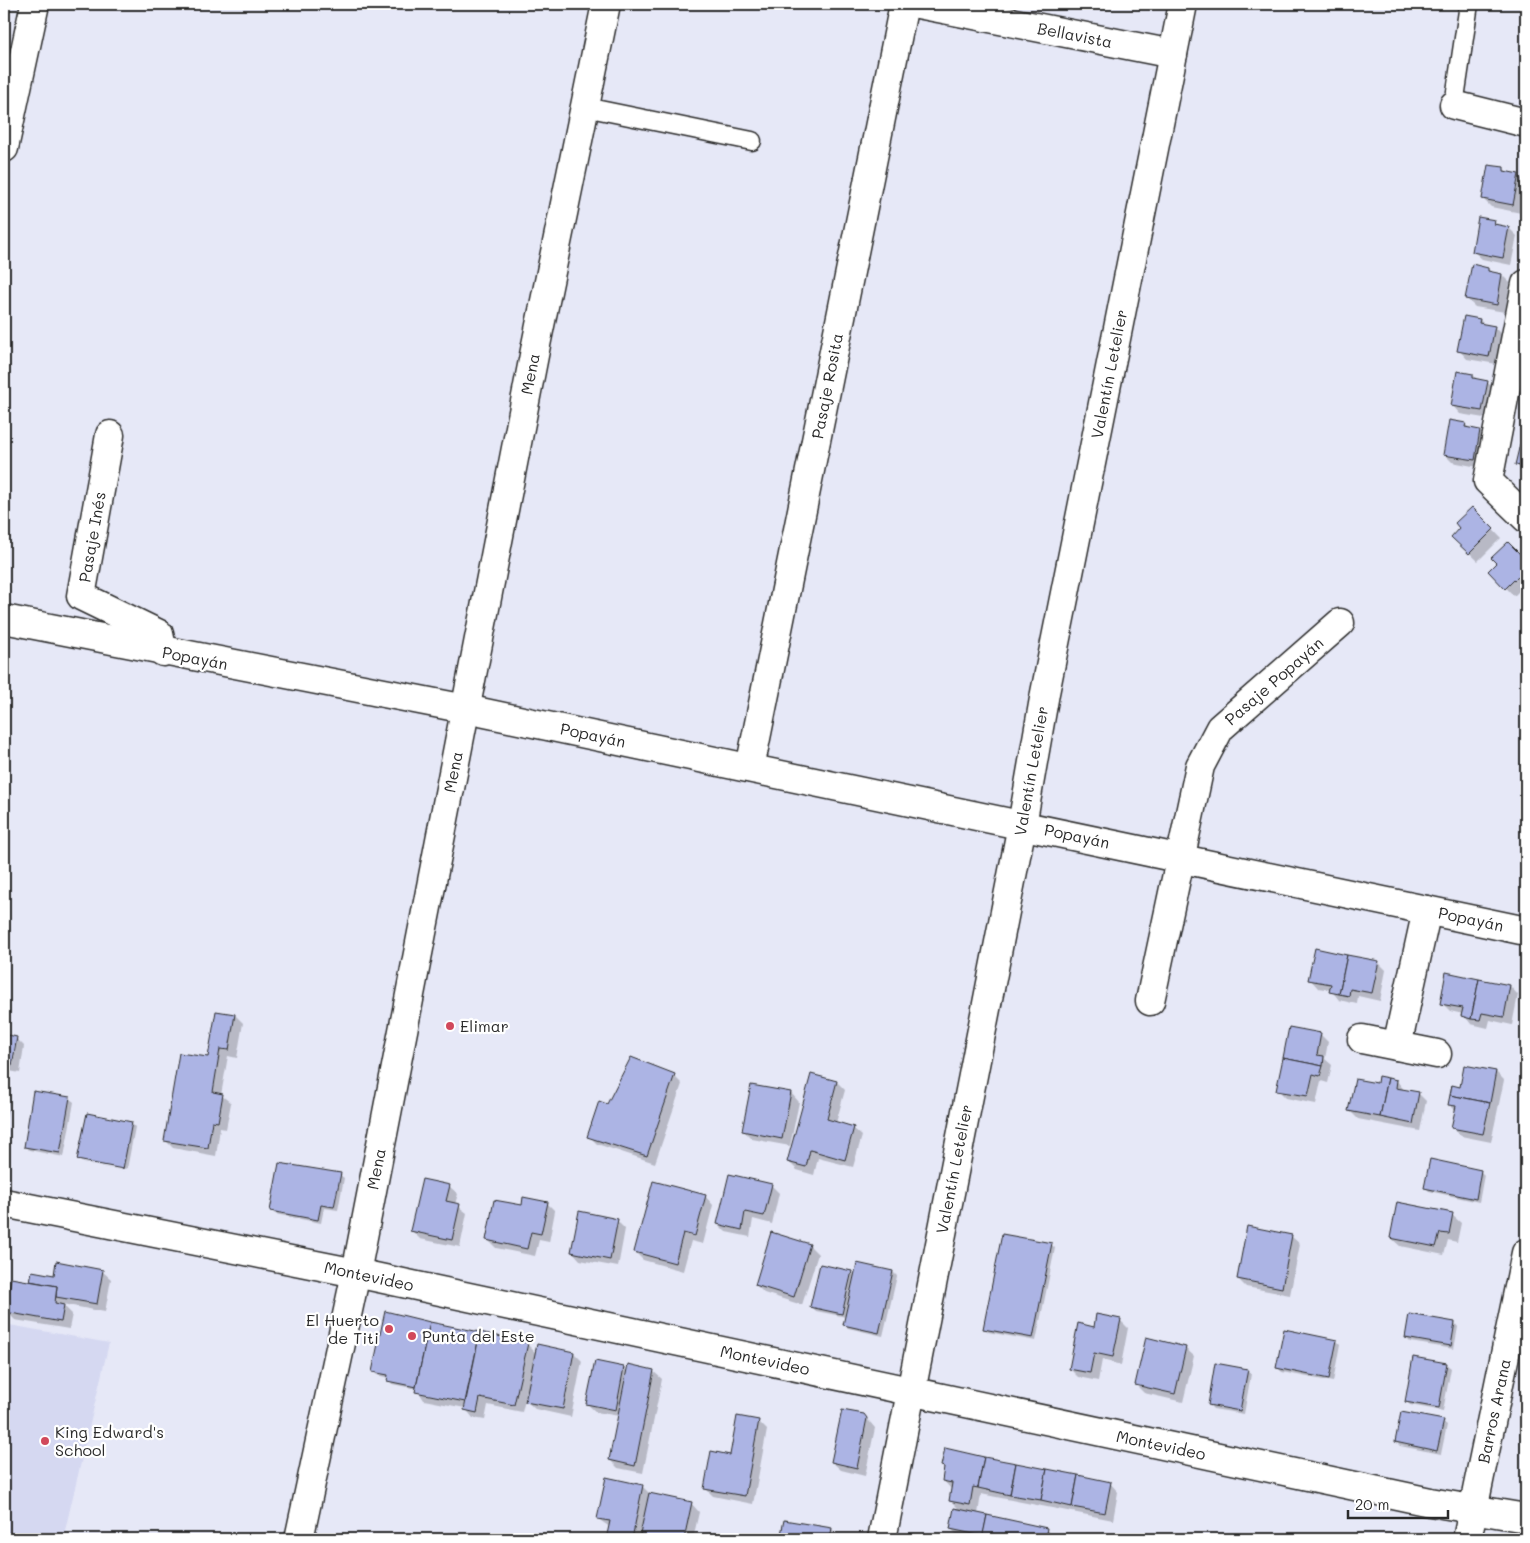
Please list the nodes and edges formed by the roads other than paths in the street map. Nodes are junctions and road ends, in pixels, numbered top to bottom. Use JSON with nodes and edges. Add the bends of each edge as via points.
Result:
{"nodes":[{"id":1,"x":35,"y":4,"type":"edge"},
{"id":2,"x":606,"y":4,"type":"edge"},
{"id":3,"x":904,"y":4,"type":"edge"},
{"id":4,"x":918,"y":4,"type":"edge"},
{"id":5,"x":1183,"y":4,"type":"edge"},
{"id":6,"x":1469,"y":4,"type":"edge"},
{"id":7,"x":1173,"y":54,"type":"junction"},
{"id":8,"x":1454,"y":105,"type":"joint"},
{"id":9,"x":585,"y":107,"type":"junction"},
{"id":10,"x":1526,"y":123,"type":"edge"},
{"id":11,"x":752,"y":141,"type":"dead end"},
{"id":12,"x":4,"y":148,"type":"edge"},
{"id":13,"x":1526,"y":284,"type":"edge"},
{"id":14,"x":110,"y":435,"type":"dead end"},
{"id":15,"x":1526,"y":518,"type":"edge"},
{"id":16,"x":4,"y":619,"type":"edge"},
{"id":17,"x":1340,"y":623,"type":"dead end"},
{"id":18,"x":163,"y":652,"type":"junction"},
{"id":19,"x":466,"y":709,"type":"junction"},
{"id":20,"x":750,"y":768,"type":"junction"},
{"id":21,"x":1022,"y":825,"type":"junction"},
{"id":22,"x":1181,"y":858,"type":"junction"},
{"id":23,"x":1427,"y":910,"type":"junction"},
{"id":24,"x":1526,"y":931,"type":"edge"},
{"id":25,"x":1150,"y":1001,"type":"dead end"},
{"id":26,"x":1362,"y":1040,"type":"dead end"},
{"id":27,"x":1397,"y":1046,"type":"junction"},
{"id":28,"x":1437,"y":1054,"type":"dead end"},
{"id":29,"x":4,"y":1203,"type":"edge"},
{"id":30,"x":1526,"y":1253,"type":"edge"},
{"id":31,"x":356,"y":1273,"type":"junction"},
{"id":32,"x":911,"y":1392,"type":"junction"},
{"id":33,"x":1473,"y":1508,"type":"junction"},
{"id":34,"x":1526,"y":1518,"type":"edge"},
{"id":35,"x":299,"y":1539,"type":"edge"},
{"id":36,"x":882,"y":1539,"type":"edge"},
{"id":37,"x":1467,"y":1539,"type":"edge"}],
"edges":[{"from":1,"to":12,"type":"street"},
{"from":2,"to":9,"type":"street","name":"Mena"},
{"from":3,"to":20,"type":"street","name":"Pasaje Rosita"},
{"from":4,"to":7,"type":"street","name":"Bellavista"},
{"from":5,"to":7,"type":"street","name":"Valentín Letelier"},
{"from":6,"to":8,"type":"lane"},
{"from":7,"to":21,"type":"street","name":"Valentín Letelier","via":[[1047,684]]},
{"from":8,"to":10,"type":"street"},
{"from":9,"to":11,"type":"lane"},
{"from":9,"to":19,"type":"street","name":"Mena"},
{"from":13,"to":15,"type":"street","via":[[1488,481]]},
{"from":14,"to":18,"type":"street","name":"Pasaje Inés","via":[[81,596],[159,634]]},
{"from":16,"to":18,"type":"street","name":"Popayán"},
{"from":17,"to":22,"type":"street","name":"Pasaje Popayán","via":[[1220,728],[1200,766]]},
{"from":18,"to":19,"type":"street","name":"Popayán"},
{"from":19,"to":20,"type":"street","name":"Popayán"},
{"from":19,"to":31,"type":"street","name":"Mena"},
{"from":20,"to":21,"type":"street","name":"Popayán"},
{"from":21,"to":22,"type":"street","name":"Popayán"},
{"from":21,"to":32,"type":"street","name":"Valentín Letelier"},
{"from":22,"to":23,"type":"street","name":"Popayán"},
{"from":22,"to":25,"type":"street"},
{"from":23,"to":24,"type":"street","name":"Popayán"},
{"from":23,"to":27,"type":"street"},
{"from":26,"to":27,"type":"street"},
{"from":27,"to":28,"type":"street"},
{"from":29,"to":31,"type":"street","name":"Montevideo"},
{"from":30,"to":33,"type":"street","name":"Barros Arana"},
{"from":31,"to":32,"type":"street","name":"Montevideo"},
{"from":31,"to":35,"type":"street","name":"Mena"},
{"from":32,"to":33,"type":"street","name":"Montevideo","via":[[1430,1502]]},
{"from":32,"to":36,"type":"street","name":"Valentín Letelier"},
{"from":33,"to":34,"type":"street","name":"Montevideo"},
{"from":33,"to":37,"type":"street","name":"Barros Arana"}]}
